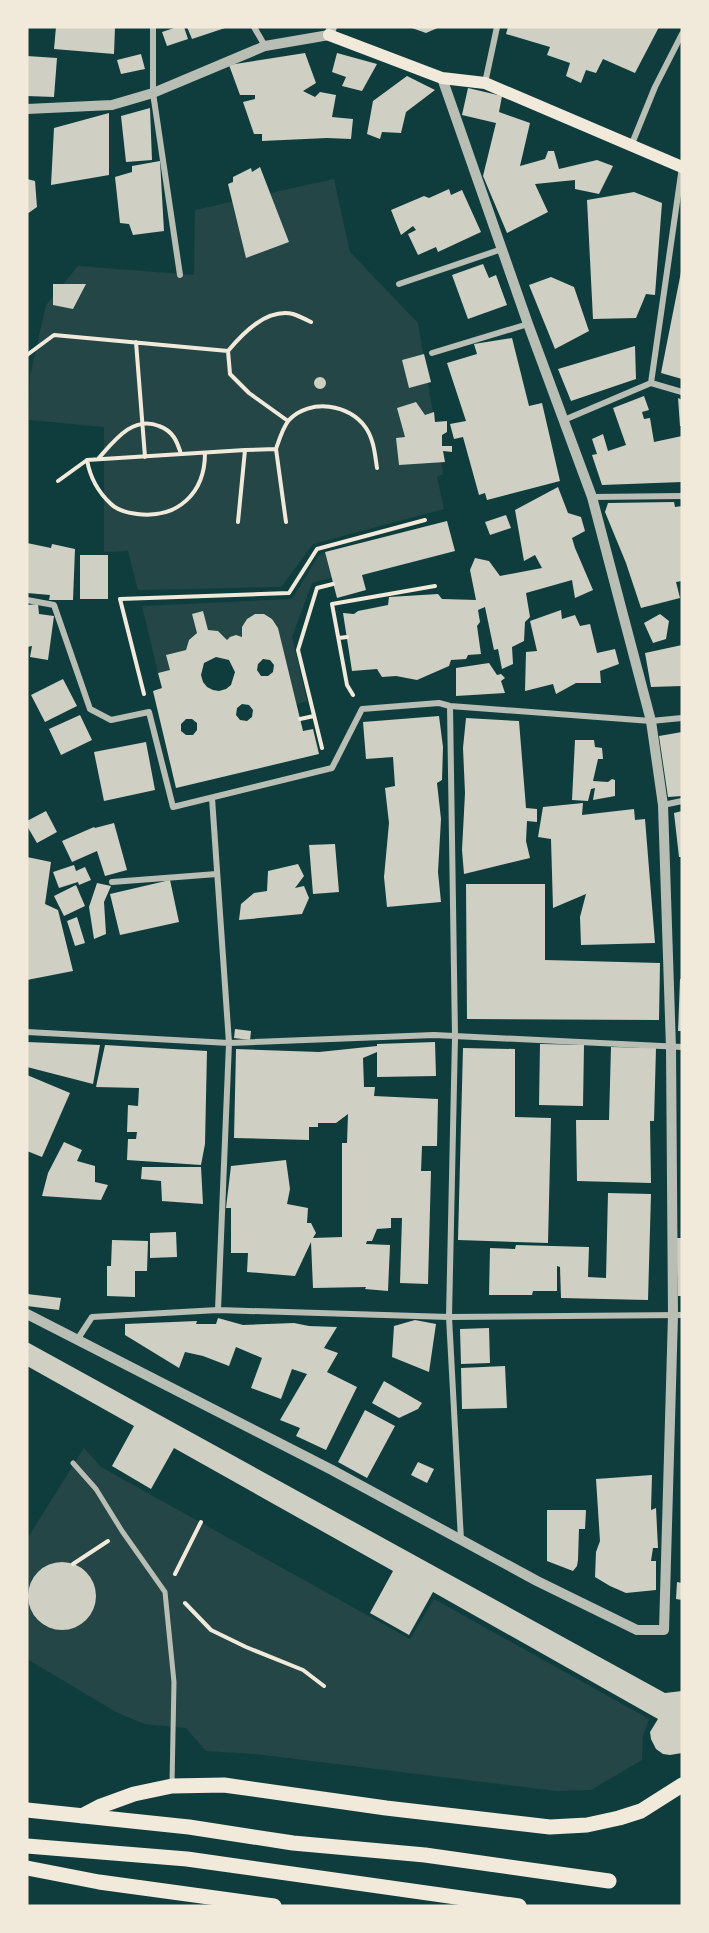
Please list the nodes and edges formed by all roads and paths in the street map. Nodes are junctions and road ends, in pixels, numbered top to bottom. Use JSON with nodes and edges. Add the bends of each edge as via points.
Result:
{"nodes":[{"id":1,"x":153,"y":27,"type":"edge"},
{"id":2,"x":254,"y":27,"type":"edge"},
{"id":3,"x":497,"y":27,"type":"edge"},
{"id":4,"x":330,"y":31,"type":"edge"},
{"id":5,"x":682,"y":34,"type":"edge"},
{"id":6,"x":265,"y":46,"type":"junction"},
{"id":7,"x":442,"y":78,"type":"junction"},
{"id":8,"x":485,"y":83,"type":"junction"},
{"id":9,"x":153,"y":93,"type":"junction"},
{"id":10,"x":27,"y":109,"type":"edge"},
{"id":11,"x":631,"y":146,"type":"junction"},
{"id":12,"x":682,"y":167,"type":"edge"},
{"id":13,"x":502,"y":249,"type":"junction"},
{"id":14,"x":180,"y":275,"type":"dead end"},
{"id":15,"x":399,"y":284,"type":"dead end"},
{"id":16,"x":311,"y":322,"type":"dead end"},
{"id":17,"x":528,"y":324,"type":"junction"},
{"id":18,"x":136,"y":342,"type":"junction"},
{"id":19,"x":228,"y":351,"type":"junction"},
{"id":20,"x":432,"y":353,"type":"dead end"},
{"id":21,"x":27,"y":356,"type":"edge"},
{"id":22,"x":651,"y":383,"type":"junction"},
{"id":23,"x":682,"y":392,"type":"edge"},
{"id":24,"x":564,"y":420,"type":"junction"},
{"id":25,"x":288,"y":421,"type":"junction"},
{"id":26,"x":143,"y":422,"type":"junction"},
{"id":27,"x":276,"y":449,"type":"junction"},
{"id":28,"x":244,"y":450,"type":"junction"},
{"id":29,"x":205,"y":453,"type":"junction"},
{"id":30,"x":181,"y":454,"type":"junction"},
{"id":31,"x":146,"y":456,"type":"junction"},
{"id":32,"x":87,"y":460,"type":"junction"},
{"id":33,"x":98,"y":460,"type":"junction"},
{"id":34,"x":377,"y":468,"type":"dead end"},
{"id":35,"x":58,"y":481,"type":"dead end"},
{"id":36,"x":682,"y":496,"type":"edge"},
{"id":37,"x":592,"y":497,"type":"junction"},
{"id":38,"x":425,"y":520,"type":"dead end"},
{"id":39,"x":238,"y":522,"type":"dead end"},
{"id":40,"x":286,"y":522,"type":"dead end"},
{"id":41,"x":333,"y":584,"type":"dead end"},
{"id":42,"x":435,"y":586,"type":"dead end"},
{"id":43,"x":27,"y":600,"type":"edge"},
{"id":44,"x":346,"y":636,"type":"dead end"},
{"id":45,"x":339,"y":638,"type":"junction"},
{"id":46,"x":140,"y":680,"type":"dead end"},
{"id":47,"x":450,"y":706,"type":"junction"},
{"id":48,"x":362,"y":709,"type":"junction"},
{"id":49,"x":314,"y":716,"type":"junction"},
{"id":50,"x":682,"y":718,"type":"edge"},
{"id":51,"x":300,"y":719,"type":"dead end"},
{"id":52,"x":651,"y":721,"type":"junction"},
{"id":53,"x":327,"y":769,"type":"junction"},
{"id":54,"x":212,"y":798,"type":"junction"},
{"id":55,"x":682,"y":801,"type":"edge"},
{"id":56,"x":663,"y":806,"type":"junction"},
{"id":57,"x":217,"y":874,"type":"junction"},
{"id":58,"x":112,"y":882,"type":"dead end"},
{"id":59,"x":27,"y":1032,"type":"edge"},
{"id":60,"x":455,"y":1037,"type":"junction"},
{"id":61,"x":229,"y":1043,"type":"junction"},
{"id":62,"x":676,"y":1047,"type":"edge"},
{"id":63,"x":218,"y":1310,"type":"junction"},
{"id":64,"x":27,"y":1314,"type":"edge"},
{"id":65,"x":678,"y":1315,"type":"edge"},
{"id":66,"x":449,"y":1317,"type":"junction"},
{"id":67,"x":77,"y":1340,"type":"junction"},
{"id":68,"x":74,"y":1463,"type":"dead end"},
{"id":69,"x":201,"y":1522,"type":"dead end"},
{"id":70,"x":122,"y":1531,"type":"junction"},
{"id":71,"x":461,"y":1540,"type":"junction"},
{"id":72,"x":73,"y":1564,"type":"dead end"},
{"id":73,"x":165,"y":1592,"type":"junction"},
{"id":74,"x":324,"y":1686,"type":"dead end"},
{"id":75,"x":682,"y":1785,"type":"edge"},
{"id":76,"x":172,"y":1786,"type":"junction"},
{"id":77,"x":27,"y":1810,"type":"edge"},
{"id":78,"x":82,"y":1816,"type":"junction"},
{"id":79,"x":27,"y":1846,"type":"edge"},
{"id":80,"x":27,"y":1868,"type":"edge"},
{"id":81,"x":609,"y":1881,"type":"dead end"},
{"id":82,"x":274,"y":1906,"type":"edge"},
{"id":83,"x":519,"y":1906,"type":"edge"}],
"edges":[{"from":1,"to":9,"type":"street"},
{"from":2,"to":6,"type":"street"},
{"from":3,"to":8,"type":"street"},
{"from":4,"to":6,"type":"street"},
{"from":4,"to":7,"type":"main road"},
{"from":5,"to":11,"type":"street"},
{"from":6,"to":9,"type":"street"},
{"from":7,"to":8,"type":"main road"},
{"from":7,"to":13,"type":"street"},
{"from":8,"to":11,"type":"main road"},
{"from":9,"to":10,"type":"street","via":[[112,105]]},
{"from":9,"to":14,"type":"street"},
{"from":11,"to":12,"type":"main road"},
{"from":12,"to":22,"type":"street"},
{"from":13,"to":15,"type":"street"},
{"from":13,"to":17,"type":"street"},
{"from":16,"to":19,"type":"path","via":[[292,314],[276,315],[255,323]]},
{"from":17,"to":20,"type":"street"},
{"from":17,"to":24,"type":"street"},
{"from":18,"to":19,"type":"path"},
{"from":18,"to":21,"type":"path","via":[[54,335]]},
{"from":18,"to":26,"type":"path"},
{"from":19,"to":25,"type":"path","via":[[230,374]]},
{"from":22,"to":23,"type":"street"},
{"from":22,"to":24,"type":"street"},
{"from":24,"to":37,"type":"street"},
{"from":25,"to":27,"type":"path"},
{"from":25,"to":34,"type":"path","via":[[306,409],[325,406],[353,414],[366,428]]},
{"from":26,"to":30,"type":"path","via":[[167,429]]},
{"from":26,"to":31,"type":"path"},
{"from":26,"to":33,"type":"path","via":[[115,440]]},
{"from":27,"to":28,"type":"path"},
{"from":27,"to":40,"type":"path"},
{"from":28,"to":29,"type":"path"},
{"from":28,"to":39,"type":"path"},
{"from":29,"to":30,"type":"path"},
{"from":29,"to":32,"type":"path","via":[[205,469],[189,498],[172,511],[153,516],[112,506],[90,474]]},
{"from":30,"to":31,"type":"path"},
{"from":31,"to":33,"type":"path"},
{"from":32,"to":33,"type":"path"},
{"from":32,"to":35,"type":"path"},
{"from":36,"to":37,"type":"street"},
{"from":37,"to":52,"type":"street"},
{"from":38,"to":46,"type":"path","via":[[317,549],[289,593],[120,599]]},
{"from":41,"to":49,"type":"path","via":[[317,588],[298,650]]},
{"from":42,"to":45,"type":"path","via":[[332,604]]},
{"from":43,"to":54,"type":"street","via":[[54,605],[90,709],[111,720],[149,712],[173,807]]},
{"from":44,"to":45,"type":"path"},
{"from":45,"to":48,"type":"path","via":[[347,685]]},
{"from":47,"to":48,"type":"street","via":[[439,703]]},
{"from":47,"to":52,"type":"street"},
{"from":47,"to":60,"type":"street"},
{"from":48,"to":53,"type":"street","via":[[332,768]]},
{"from":49,"to":51,"type":"path"},
{"from":49,"to":53,"type":"path"},
{"from":50,"to":52,"type":"street"},
{"from":52,"to":56,"type":"street"},
{"from":53,"to":54,"type":"street"},
{"from":54,"to":57,"type":"street"},
{"from":55,"to":56,"type":"street"},
{"from":56,"to":62,"type":"street"},
{"from":57,"to":58,"type":"street"},
{"from":57,"to":61,"type":"street"},
{"from":59,"to":61,"type":"street"},
{"from":60,"to":61,"type":"street"},
{"from":60,"to":62,"type":"street"},
{"from":60,"to":66,"type":"street"},
{"from":61,"to":63,"type":"street"},
{"from":62,"to":65,"type":"street"},
{"from":63,"to":66,"type":"street"},
{"from":63,"to":67,"type":"street","via":[[92,1317]]},
{"from":64,"to":67,"type":"street"},
{"from":65,"to":66,"type":"street"},
{"from":65,"to":71,"type":"street","via":[[664,1630],[637,1630]]},
{"from":66,"to":71,"type":"street"},
{"from":67,"to":71,"type":"street"},
{"from":68,"to":70,"type":"street"},
{"from":69,"to":73,"type":"path"},
{"from":70,"to":72,"type":"path"},
{"from":70,"to":73,"type":"street"},
{"from":73,"to":74,"type":"path","via":[[182,1599],[211,1630],[303,1670]]},
{"from":73,"to":76,"type":"street","via":[[174,1682]]},
{"from":75,"to":76,"type":"main road","via":[[641,1811],[587,1825],[550,1827],[224,1785]]},
{"from":76,"to":78,"type":"main road","via":[[134,1794]]},
{"from":77,"to":78,"type":"main road"},
{"from":78,"to":81,"type":"main road","via":[[425,1855]]},
{"from":79,"to":83,"type":"main road","via":[[187,1859]]},
{"from":80,"to":82,"type":"main road"}]}
